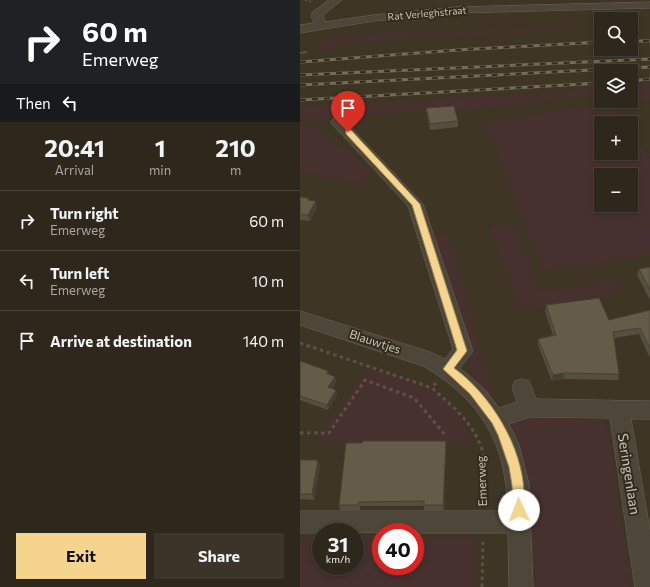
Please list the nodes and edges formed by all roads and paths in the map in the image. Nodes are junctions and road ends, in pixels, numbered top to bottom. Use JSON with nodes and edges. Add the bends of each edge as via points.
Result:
{"nodes":[{"id":1,"x":336,"y":0,"type":"edge"},
{"id":2,"x":579,"y":3,"type":"edge"},
{"id":3,"x":650,"y":5,"type":"edge"},
{"id":4,"x":321,"y":26,"type":"junction"},
{"id":5,"x":300,"y":29,"type":"edge"},
{"id":6,"x":338,"y":122,"type":"dead end"},
{"id":7,"x":300,"y":318,"type":"edge"},
{"id":8,"x":300,"y":343,"type":"edge"},
{"id":9,"x":448,"y":369,"type":"junction"},
{"id":10,"x":522,"y":387,"type":"dead end"},
{"id":11,"x":432,"y":388,"type":"junction"},
{"id":12,"x":529,"y":408,"type":"junction"},
{"id":13,"x":619,"y":409,"type":"junction"},
{"id":14,"x":650,"y":410,"type":"edge"},
{"id":15,"x":495,"y":420,"type":"junction"},
{"id":16,"x":300,"y":433,"type":"edge"},
{"id":17,"x":446,"y":436,"type":"dead end"},
{"id":18,"x":300,"y":522,"type":"edge"},
{"id":19,"x":483,"y":522,"type":"junction"},
{"id":20,"x":519,"y":522,"type":"junction"},
{"id":21,"x":482,"y":587,"type":"edge"},
{"id":22,"x":521,"y":587,"type":"edge"},
{"id":23,"x":647,"y":587,"type":"edge"}],
"edges":[{"from":1,"to":4,"type":"street","via":[[318,13]]},
{"from":2,"to":3,"type":"street","name":"Rat Verleghstraat"},
{"from":2,"to":4,"type":"street","name":"Rat Verleghstraat","via":[[456,10]]},
{"from":4,"to":5,"type":"street","name":"Rat Verleghstraat"},
{"from":6,"to":9,"type":"street","via":[[416,204],[462,351]]},
{"from":7,"to":9,"type":"street","name":"Blauwtjes","via":[[410,353]]},
{"from":8,"to":11,"type":"path","name":"Blauwtjes"},
{"from":9,"to":11,"type":"path"},
{"from":9,"to":15,"type":"street","via":[[474,391]]},
{"from":10,"to":12,"type":"street"},
{"from":11,"to":19,"type":"path","name":"Emerweg","via":[[473,429],[483,454]]},
{"from":12,"to":13,"type":"street"},
{"from":12,"to":15,"type":"street"},
{"from":13,"to":14,"type":"street"},
{"from":13,"to":23,"type":"street","name":"Seringenlaan"},
{"from":15,"to":20,"type":"street","via":[[514,467],[518,485]]},
{"from":16,"to":17,"type":"path","via":[[329,433],[365,380],[414,398]]},
{"from":18,"to":19,"type":"street","name":"Emerweg"},
{"from":19,"to":20,"type":"street","name":"Emerweg"},
{"from":19,"to":21,"type":"path","name":"Emerweg"},
{"from":20,"to":22,"type":"street"}]}
